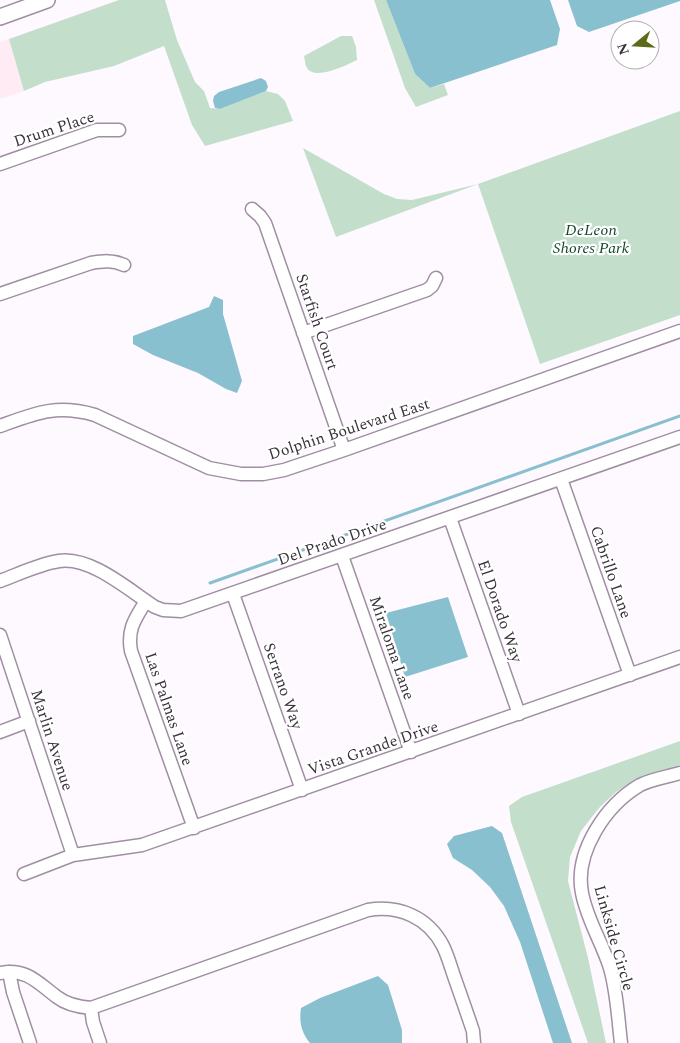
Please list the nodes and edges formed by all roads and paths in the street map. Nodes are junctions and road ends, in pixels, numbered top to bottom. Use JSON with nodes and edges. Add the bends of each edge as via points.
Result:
{"nodes":[{"id":1,"x":47,"y":0,"type":"edge"},
{"id":2,"x":0,"y":17,"type":"edge"},
{"id":3,"x":119,"y":130,"type":"dead end"},
{"id":4,"x":0,"y":164,"type":"edge"},
{"id":5,"x":252,"y":209,"type":"dead end"},
{"id":6,"x":124,"y":266,"type":"dead end"},
{"id":7,"x":436,"y":278,"type":"dead end"},
{"id":8,"x":0,"y":294,"type":"edge"},
{"id":9,"x":680,"y":332,"type":"edge"},
{"id":10,"x":303,"y":333,"type":"junction"},
{"id":11,"x":0,"y":426,"type":"edge"},
{"id":12,"x":680,"y":436,"type":"edge"},
{"id":13,"x":344,"y":450,"type":"junction"},
{"id":14,"x":561,"y":479,"type":"junction"},
{"id":15,"x":450,"y":518,"type":"junction"},
{"id":16,"x":342,"y":556,"type":"junction"},
{"id":17,"x":0,"y":581,"type":"edge"},
{"id":18,"x":233,"y":594,"type":"junction"},
{"id":19,"x":146,"y":601,"type":"junction"},
{"id":20,"x":0,"y":635,"type":"edge"},
{"id":21,"x":680,"y":657,"type":"edge"},
{"id":22,"x":630,"y":675,"type":"junction"},
{"id":23,"x":519,"y":714,"type":"junction"},
{"id":24,"x":29,"y":721,"type":"junction"},
{"id":25,"x":0,"y":732,"type":"edge"},
{"id":26,"x":411,"y":752,"type":"junction"},
{"id":27,"x":680,"y":773,"type":"edge"},
{"id":28,"x":302,"y":790,"type":"junction"},
{"id":29,"x":194,"y":828,"type":"junction"},
{"id":30,"x":73,"y":855,"type":"junction"},
{"id":31,"x":24,"y":874,"type":"dead end"},
{"id":32,"x":4,"y":972,"type":"edge"},
{"id":33,"x":91,"y":1008,"type":"junction"},
{"id":34,"x":30,"y":1043,"type":"edge"},
{"id":35,"x":100,"y":1043,"type":"edge"},
{"id":36,"x":474,"y":1043,"type":"edge"},
{"id":37,"x":621,"y":1043,"type":"edge"}],
"edges":[{"from":1,"to":2,"type":"main road"},
{"from":3,"to":4,"type":"street","name":"Drum Place","via":[[97,130]]},
{"from":5,"to":10,"type":"street","name":"Starfish Court","via":[[265,223]]},
{"from":6,"to":8,"type":"street","via":[[114,262],[91,262]]},
{"from":7,"to":10,"type":"street","via":[[427,290]]},
{"from":9,"to":13,"type":"street","name":"Dolphin Boulevard East"},
{"from":10,"to":13,"type":"street","name":"Starfish Court"},
{"from":11,"to":13,"type":"street","name":"Dolphin Boulevard East","via":[[46,411],[80,411],[95,415],[198,465],[241,474],[284,470]]},
{"from":12,"to":14,"type":"street","name":"Del Prado Drive"},
{"from":14,"to":15,"type":"street","name":"Del Prado Drive"},
{"from":14,"to":22,"type":"street","name":"Cabrillo Lane"},
{"from":15,"to":16,"type":"street","name":"Del Prado Drive"},
{"from":15,"to":23,"type":"street","name":"El Dorado Way"},
{"from":16,"to":18,"type":"street","name":"Del Prado Drive"},
{"from":16,"to":26,"type":"street","name":"Miraloma Lane"},
{"from":17,"to":19,"type":"street","name":"Del Prado Drive","via":[[57,561],[75,562],[108,575]]},
{"from":18,"to":19,"type":"street","name":"Del Prado Drive","via":[[181,611],[163,610]]},
{"from":18,"to":28,"type":"street","name":"Serrano Way"},
{"from":19,"to":29,"type":"street","name":"Las Palmas Lane","via":[[133,622],[131,651]]},
{"from":20,"to":24,"type":"street","name":"Marlin Avenue"},
{"from":21,"to":22,"type":"street","name":"Vista Grande Drive"},
{"from":22,"to":23,"type":"street","name":"Vista Grande Drive"},
{"from":23,"to":26,"type":"street","name":"Vista Grande Drive"},
{"from":24,"to":25,"type":"street"},
{"from":24,"to":30,"type":"street","name":"Marlin Avenue"},
{"from":26,"to":28,"type":"street","name":"Vista Grande Drive"},
{"from":27,"to":37,"type":"street","name":"Linkside Circle","via":[[642,784],[626,794],[598,827],[585,853],[581,890],[590,922],[610,967]]},
{"from":28,"to":29,"type":"street","name":"Vista Grande Drive"},
{"from":29,"to":30,"type":"street","name":"Vista Grande Drive","via":[[142,846]]},
{"from":30,"to":31,"type":"street","name":"Vista Grande Drive"},
{"from":32,"to":33,"type":"street","via":[[30,977],[69,1004]]},
{"from":32,"to":34,"type":"street"},
{"from":33,"to":35,"type":"street"},
{"from":33,"to":36,"type":"street","via":[[368,910],[383,908],[415,916],[440,941],[473,1030]]}]}
